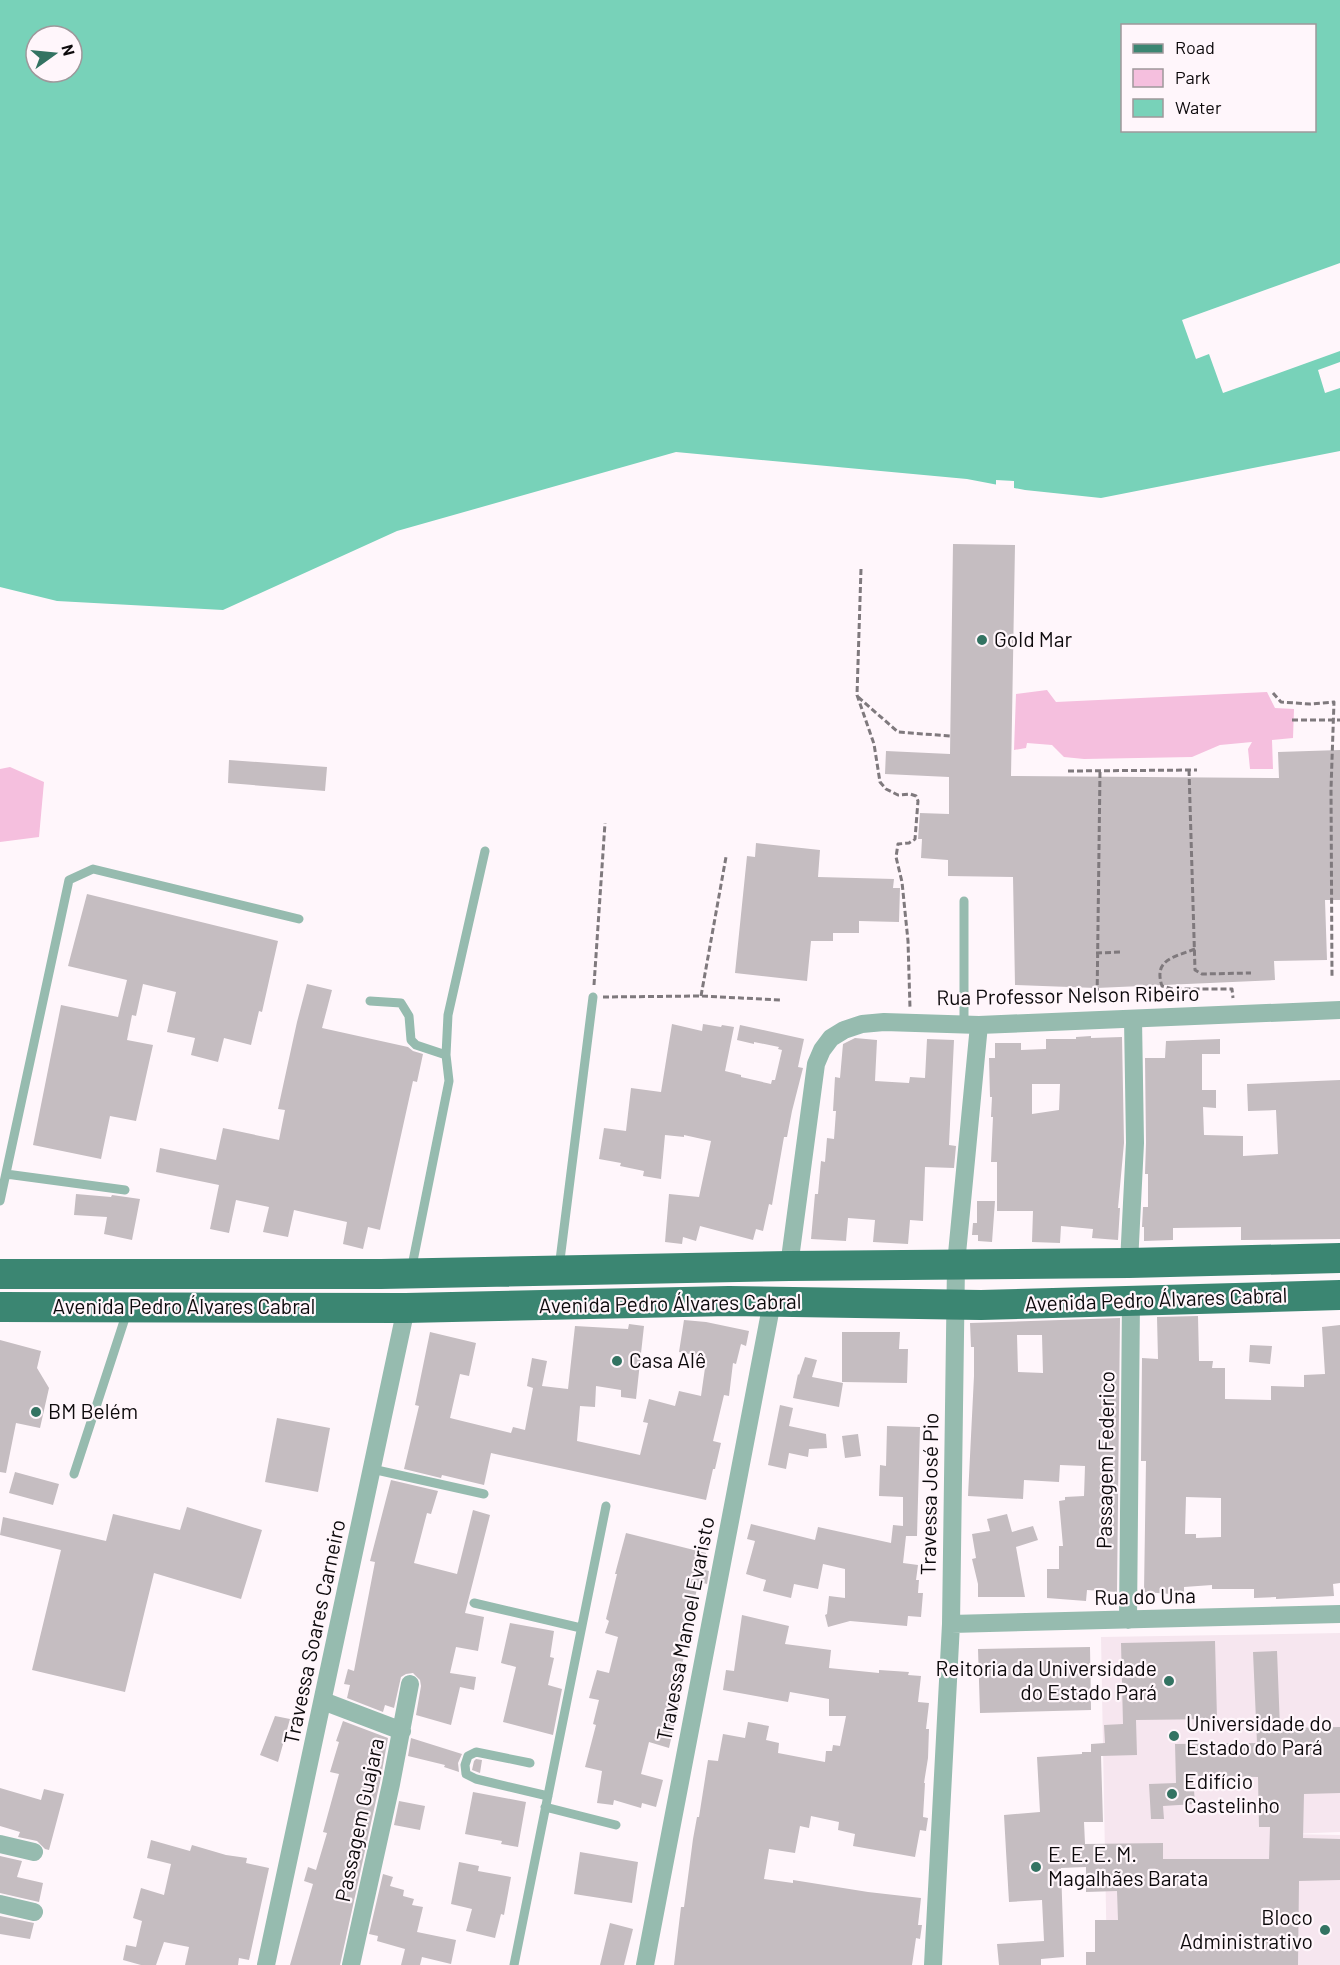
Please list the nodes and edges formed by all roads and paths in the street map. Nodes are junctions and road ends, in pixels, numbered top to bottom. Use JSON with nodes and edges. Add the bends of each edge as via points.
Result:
{"nodes":[{"id":1,"x":861,"y":569,"type":"dead end"},
{"id":2,"x":1274,"y":693,"type":"dead end"},
{"id":3,"x":857,"y":695,"type":"junction"},
{"id":4,"x":1292,"y":720,"type":"dead end"},
{"id":5,"x":1333,"y":720,"type":"junction"},
{"id":6,"x":1340,"y":720,"type":"edge"},
{"id":7,"x":950,"y":736,"type":"dead end"},
{"id":8,"x":1189,"y":770,"type":"junction"},
{"id":9,"x":1197,"y":770,"type":"dead end"},
{"id":10,"x":1068,"y":771,"type":"dead end"},
{"id":11,"x":1100,"y":771,"type":"junction"},
{"id":12,"x":605,"y":823,"type":"dead end"},
{"id":13,"x":485,"y":852,"type":"dead end"},
{"id":14,"x":726,"y":857,"type":"dead end"},
{"id":15,"x":964,"y":901,"type":"dead end"},
{"id":16,"x":299,"y":919,"type":"dead end"},
{"id":17,"x":1195,"y":949,"type":"junction"},
{"id":18,"x":1096,"y":952,"type":"junction"},
{"id":19,"x":1122,"y":952,"type":"dead end"},
{"id":20,"x":1251,"y":973,"type":"dead end"},
{"id":21,"x":1332,"y":976,"type":"dead end"},
{"id":22,"x":701,"y":996,"type":"junction"},
{"id":23,"x":593,"y":997,"type":"junction"},
{"id":24,"x":370,"y":1000,"type":"dead end"},
{"id":25,"x":781,"y":1000,"type":"dead end"},
{"id":26,"x":1233,"y":1001,"type":"dead end"},
{"id":27,"x":1097,"y":1004,"type":"dead end"},
{"id":28,"x":1340,"y":1010,"type":"edge"},
{"id":29,"x":1133,"y":1019,"type":"junction"},
{"id":30,"x":911,"y":1022,"type":"junction"},
{"id":31,"x":972,"y":1025,"type":"junction"},
{"id":32,"x":446,"y":1056,"type":"junction"},
{"id":33,"x":6,"y":1174,"type":"junction"},
{"id":34,"x":126,"y":1190,"type":"dead end"},
{"id":35,"x":0,"y":1201,"type":"edge"},
{"id":36,"x":1340,"y":1258,"type":"edge"},
{"id":37,"x":1129,"y":1263,"type":"junction"},
{"id":38,"x":956,"y":1264,"type":"junction"},
{"id":39,"x":789,"y":1266,"type":"junction"},
{"id":40,"x":558,"y":1270,"type":"junction"},
{"id":41,"x":411,"y":1273,"type":"junction"},
{"id":42,"x":0,"y":1274,"type":"edge"},
{"id":43,"x":1340,"y":1295,"type":"edge"},
{"id":44,"x":729,"y":1301,"type":"junction"},
{"id":45,"x":1131,"y":1301,"type":"junction"},
{"id":46,"x":772,"y":1302,"type":"junction"},
{"id":47,"x":955,"y":1304,"type":"junction"},
{"id":48,"x":0,"y":1307,"type":"edge"},
{"id":49,"x":129,"y":1307,"type":"junction"},
{"id":50,"x":406,"y":1308,"type":"junction"},
{"id":51,"x":372,"y":1469,"type":"junction"},
{"id":52,"x":74,"y":1474,"type":"dead end"},
{"id":53,"x":483,"y":1494,"type":"dead end"},
{"id":54,"x":606,"y":1506,"type":"dead end"},
{"id":55,"x":474,"y":1603,"type":"dead end"},
{"id":56,"x":1340,"y":1614,"type":"edge"},
{"id":57,"x":1128,"y":1620,"type":"junction"},
{"id":58,"x":951,"y":1624,"type":"junction"},
{"id":59,"x":582,"y":1628,"type":"junction"},
{"id":60,"x":411,"y":1684,"type":"dead end"},
{"id":61,"x":323,"y":1701,"type":"junction"},
{"id":62,"x":402,"y":1731,"type":"junction"},
{"id":63,"x":530,"y":1763,"type":"dead end"},
{"id":64,"x":548,"y":1796,"type":"junction"},
{"id":65,"x":545,"y":1807,"type":"junction"},
{"id":66,"x":616,"y":1825,"type":"dead end"},
{"id":67,"x":0,"y":1844,"type":"edge"},
{"id":68,"x":34,"y":1852,"type":"dead end"},
{"id":69,"x":0,"y":1904,"type":"edge"},
{"id":70,"x":34,"y":1912,"type":"dead end"},
{"id":71,"x":266,"y":1965,"type":"edge"},
{"id":72,"x":351,"y":1965,"type":"edge"},
{"id":73,"x":514,"y":1965,"type":"edge"},
{"id":74,"x":645,"y":1965,"type":"edge"},
{"id":75,"x":933,"y":1965,"type":"edge"}],
"edges":[{"from":1,"to":3,"type":"path"},
{"from":2,"to":5,"type":"path","via":[[1281,702],[1334,702]]},
{"from":3,"to":7,"type":"path","via":[[898,732]]},
{"from":3,"to":30,"type":"path","via":[[874,744],[880,782],[898,795],[916,796],[918,801],[915,839],[898,844],[896,857],[908,941]]},
{"from":4,"to":5,"type":"path"},
{"from":5,"to":6,"type":"path"},
{"from":5,"to":21,"type":"path"},
{"from":8,"to":9,"type":"path"},
{"from":8,"to":11,"type":"path"},
{"from":8,"to":17,"type":"path"},
{"from":10,"to":11,"type":"path"},
{"from":11,"to":18,"type":"path"},
{"from":12,"to":23,"type":"path"},
{"from":13,"to":32,"type":"lane","via":[[448,1015]]},
{"from":14,"to":22,"type":"path"},
{"from":15,"to":31,"type":"lane"},
{"from":16,"to":33,"type":"lane","via":[[93,869],[69,880]]},
{"from":17,"to":20,"type":"path","via":[[1195,970],[1202,974]]},
{"from":17,"to":26,"type":"path","via":[[1160,967],[1162,986],[1232,989]]},
{"from":18,"to":19,"type":"path"},
{"from":18,"to":27,"type":"path"},
{"from":22,"to":23,"type":"path"},
{"from":22,"to":25,"type":"path"},
{"from":23,"to":40,"type":"lane"},
{"from":24,"to":32,"type":"lane","via":[[401,1003],[409,1016],[411,1040]]},
{"from":28,"to":29,"type":"street","name":"Rua Professor Nelson Ribeiro"},
{"from":29,"to":31,"type":"street","name":"Rua Professor Nelson Ribeiro"},
{"from":29,"to":37,"type":"street","via":[[1135,1143]]},
{"from":30,"to":31,"type":"street","name":"Rua Professor Nelson Ribeiro"},
{"from":30,"to":39,"type":"street","name":"Rua Professor Nelson Ribeiro","via":[[862,1024],[831,1038],[822,1050],[816,1064]]},
{"from":31,"to":38,"type":"street","name":"Travessa José Pio"},
{"from":32,"to":41,"type":"lane","via":[[448,1089]]},
{"from":33,"to":34,"type":"lane"},
{"from":33,"to":35,"type":"lane"},
{"from":36,"to":37,"type":"main road","name":"Avenida Pedro Álvares Cabral"},
{"from":37,"to":38,"type":"main road","name":"Avenida Pedro Álvares Cabral"},
{"from":38,"to":39,"type":"main road","name":"Avenida Pedro Álvares Cabral"},
{"from":38,"to":47,"type":"street","name":"Travessa José Pio"},
{"from":39,"to":40,"type":"main road","name":"Avenida Pedro Álvares Cabral"},
{"from":39,"to":44,"type":"main road","via":[[780,1287]]},
{"from":40,"to":41,"type":"main road","name":"Avenida Pedro Álvares Cabral"},
{"from":41,"to":42,"type":"main road","name":"Avenida Pedro Álvares Cabral"},
{"from":43,"to":45,"type":"main road","name":"Avenida Pedro Álvares Cabral"},
{"from":44,"to":46,"type":"main road","name":"Avenida Pedro Álvares Cabral"},
{"from":44,"to":50,"type":"main road","name":"Avenida Pedro Álvares Cabral"},
{"from":45,"to":47,"type":"main road","name":"Avenida Pedro Álvares Cabral"},
{"from":45,"to":57,"type":"street","name":"Passagem Federico"},
{"from":46,"to":47,"type":"main road","name":"Avenida Pedro Álvares Cabral"},
{"from":46,"to":74,"type":"street","name":"Travessa Manoel Evaristo"},
{"from":47,"to":58,"type":"street","name":"Travessa José Pio"},
{"from":48,"to":49,"type":"main road","name":"Avenida Pedro Álvares Cabral"},
{"from":49,"to":50,"type":"main road","name":"Avenida Pedro Álvares Cabral"},
{"from":49,"to":52,"type":"lane"},
{"from":50,"to":51,"type":"street","name":"Travessa Soares Carneiro"},
{"from":51,"to":53,"type":"lane"},
{"from":51,"to":61,"type":"street","name":"Travessa Soares Carneiro"},
{"from":54,"to":59,"type":"lane"},
{"from":55,"to":59,"type":"lane"},
{"from":56,"to":57,"type":"street","name":"Rua do Una"},
{"from":57,"to":58,"type":"street","name":"Rua do Una"},
{"from":58,"to":75,"type":"street","name":"Travessa José Pio"},
{"from":59,"to":64,"type":"lane"},
{"from":60,"to":62,"type":"street","name":"Passagem Guajara"},
{"from":61,"to":62,"type":"street"},
{"from":61,"to":71,"type":"street","name":"Travessa Soares Carneiro"},
{"from":62,"to":72,"type":"street","name":"Passagem Guajara"},
{"from":63,"to":64,"type":"lane","via":[[476,1752],[468,1756],[465,1765],[466,1774],[476,1779]]},
{"from":64,"to":65,"type":"lane"},
{"from":65,"to":66,"type":"lane"},
{"from":65,"to":73,"type":"lane"},
{"from":67,"to":68,"type":"street"},
{"from":69,"to":70,"type":"street"}]}
